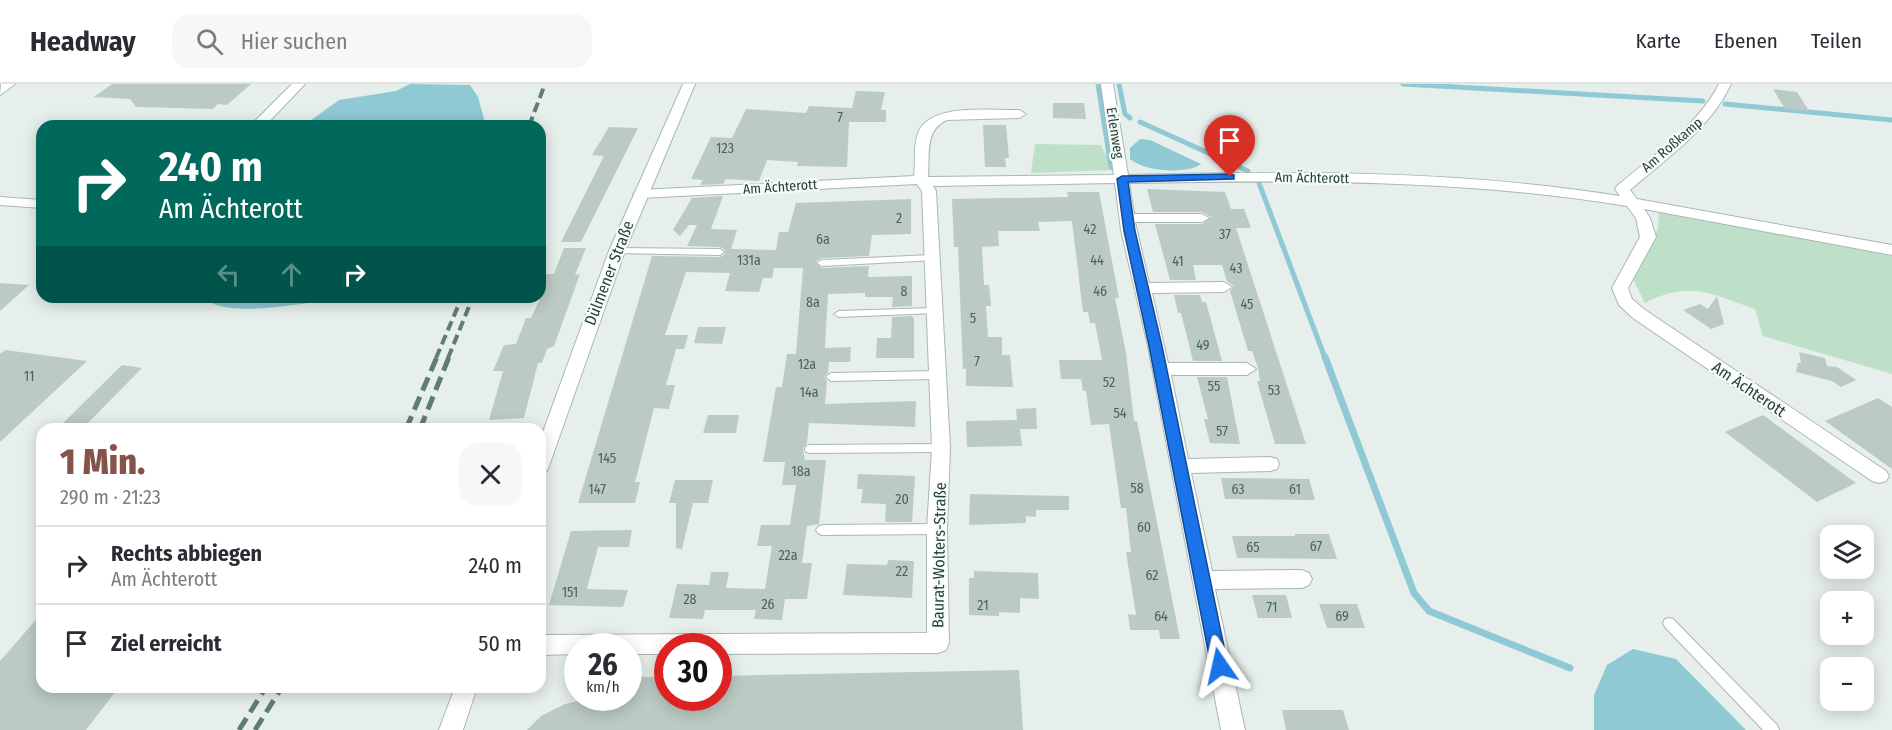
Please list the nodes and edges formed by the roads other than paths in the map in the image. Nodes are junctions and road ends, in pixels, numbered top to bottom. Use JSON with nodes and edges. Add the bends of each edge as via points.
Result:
{"nodes":[{"id":1,"x":9,"y":84,"type":"edge"},
{"id":2,"x":300,"y":84,"type":"edge"},
{"id":3,"x":689,"y":84,"type":"edge"},
{"id":4,"x":1107,"y":84,"type":"edge"},
{"id":5,"x":1725,"y":84,"type":"edge"},
{"id":6,"x":0,"y":91,"type":"edge"},
{"id":7,"x":1019,"y":114,"type":"dead end"},
{"id":8,"x":263,"y":120,"type":"edge"},
{"id":9,"x":1122,"y":179,"type":"junction"},
{"id":10,"x":921,"y":180,"type":"junction"},
{"id":11,"x":640,"y":194,"type":"junction"},
{"id":12,"x":0,"y":201,"type":"edge"},
{"id":13,"x":1629,"y":201,"type":"junction"},
{"id":14,"x":36,"y":204,"type":"edge"},
{"id":15,"x":1128,"y":218,"type":"junction"},
{"id":16,"x":1202,"y":218,"type":"dead end"},
{"id":17,"x":1892,"y":250,"type":"edge"},
{"id":18,"x":617,"y":251,"type":"junction"},
{"id":19,"x":720,"y":252,"type":"dead end"},
{"id":20,"x":932,"y":258,"type":"junction"},
{"id":21,"x":822,"y":263,"type":"dead end"},
{"id":22,"x":1224,"y":287,"type":"dead end"},
{"id":23,"x":1142,"y":288,"type":"junction"},
{"id":24,"x":934,"y":311,"type":"junction"},
{"id":25,"x":839,"y":314,"type":"dead end"},
{"id":26,"x":1160,"y":369,"type":"junction"},
{"id":27,"x":1247,"y":369,"type":"dead end"},
{"id":28,"x":937,"y":375,"type":"junction"},
{"id":29,"x":831,"y":377,"type":"dead end"},
{"id":30,"x":941,"y":448,"type":"junction"},
{"id":31,"x":546,"y":449,"type":"edge"},
{"id":32,"x":810,"y":449,"type":"dead end"},
{"id":33,"x":1270,"y":464,"type":"dead end"},
{"id":34,"x":1180,"y":466,"type":"junction"},
{"id":35,"x":1879,"y":477,"type":"dead end"},
{"id":36,"x":937,"y":529,"type":"junction"},
{"id":37,"x":822,"y":530,"type":"dead end"},
{"id":38,"x":1302,"y":579,"type":"dead end"},
{"id":39,"x":1203,"y":580,"type":"junction"},
{"id":40,"x":1669,"y":623,"type":"dead end"},
{"id":41,"x":546,"y":645,"type":"edge"},
{"id":42,"x":464,"y":693,"type":"edge"},
{"id":43,"x":451,"y":730,"type":"edge"},
{"id":44,"x":1233,"y":730,"type":"edge"},
{"id":45,"x":1773,"y":730,"type":"edge"}],
"edges":[{"from":1,"to":6,"type":"street"},
{"from":2,"to":8,"type":"street"},
{"from":3,"to":11,"type":"street","name":"Dülmener Straße"},
{"from":4,"to":9,"type":"street","name":"Erlenweg"},
{"from":5,"to":13,"type":"street","name":"Am Roßkamp","via":[[1709,112],[1622,189]]},
{"from":7,"to":10,"type":"street","via":[[933,119],[924,131]]},
{"from":9,"to":10,"type":"street","name":"Am Ächterott","via":[[940,183]]},
{"from":9,"to":13,"type":"street","name":"Am Ächterott","via":[[1263,176],[1431,180],[1549,189]]},
{"from":9,"to":15,"type":"street","name":"Erlenweg"},
{"from":10,"to":11,"type":"street","name":"Am Ächterott"},
{"from":10,"to":20,"type":"street","name":"Baurat-Wolters-Straße","via":[[929,190]]},
{"from":11,"to":18,"type":"street","name":"Dülmener Straße"},
{"from":12,"to":14,"type":"street"},
{"from":13,"to":17,"type":"street","name":"Am Ächterott"},
{"from":13,"to":35,"type":"street","name":"Am Ächterott","via":[[1643,218],[1648,237],[1620,288],[1625,302]]},
{"from":15,"to":16,"type":"street"},
{"from":15,"to":23,"type":"street","name":"Erlenweg"},
{"from":18,"to":19,"type":"lane"},
{"from":18,"to":31,"type":"street","name":"Dülmener Straße"},
{"from":20,"to":21,"type":"lane"},
{"from":20,"to":24,"type":"street","name":"Baurat-Wolters-Straße"},
{"from":22,"to":23,"type":"street"},
{"from":23,"to":26,"type":"street","name":"Erlenweg"},
{"from":24,"to":25,"type":"lane"},
{"from":24,"to":28,"type":"street","name":"Baurat-Wolters-Straße"},
{"from":26,"to":27,"type":"street"},
{"from":26,"to":34,"type":"street","name":"Erlenweg"},
{"from":28,"to":29,"type":"lane"},
{"from":28,"to":30,"type":"street","name":"Baurat-Wolters-Straße"},
{"from":30,"to":32,"type":"lane"},
{"from":30,"to":36,"type":"street","name":"Baurat-Wolters-Straße"},
{"from":33,"to":34,"type":"street"},
{"from":34,"to":39,"type":"street","name":"Erlenweg"},
{"from":36,"to":37,"type":"lane"},
{"from":36,"to":41,"type":"street","name":"Baurat-Wolters-Straße","via":[[938,643]]},
{"from":38,"to":39,"type":"street"},
{"from":39,"to":44,"type":"street","name":"Erlenweg"},
{"from":40,"to":45,"type":"lane"},
{"from":42,"to":43,"type":"street"}]}
